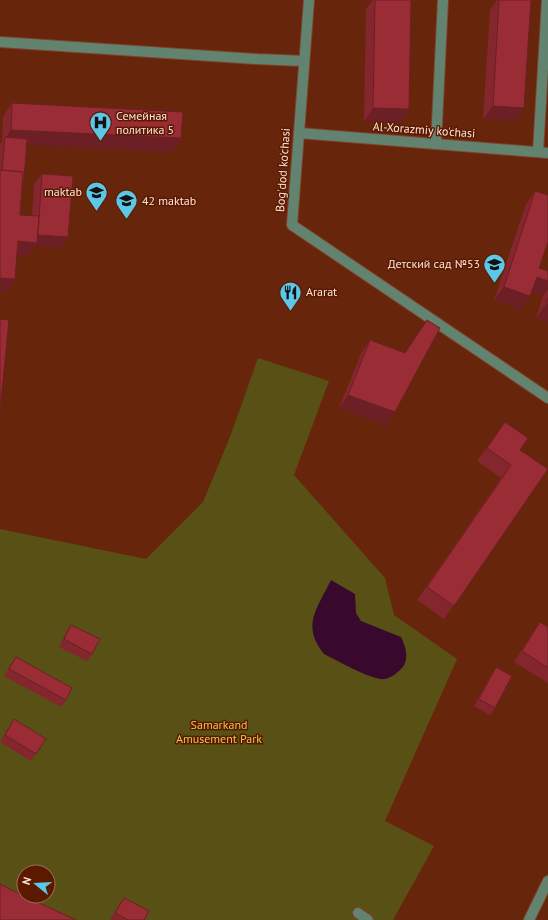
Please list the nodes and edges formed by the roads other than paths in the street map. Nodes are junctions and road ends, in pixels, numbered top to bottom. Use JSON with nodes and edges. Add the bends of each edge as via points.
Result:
{"nodes":[{"id":1,"x":309,"y":0,"type":"edge"},
{"id":2,"x":443,"y":0,"type":"edge"},
{"id":3,"x":547,"y":0,"type":"edge"},
{"id":4,"x":0,"y":42,"type":"edge"},
{"id":5,"x":304,"y":61,"type":"junction"},
{"id":6,"x":299,"y":134,"type":"junction"},
{"id":7,"x":436,"y":144,"type":"junction"},
{"id":8,"x":543,"y":152,"type":"edge"},
{"id":9,"x":548,"y":398,"type":"edge"},
{"id":10,"x":548,"y":881,"type":"edge"},
{"id":11,"x":358,"y":913,"type":"dead end"},
{"id":12,"x":368,"y":920,"type":"edge"},
{"id":13,"x":529,"y":920,"type":"edge"}],
"edges":[{"from":1,"to":5,"type":"street","name":"Bog'dod ko'chasi"},
{"from":2,"to":7,"type":"street"},
{"from":3,"to":8,"type":"street"},
{"from":4,"to":5,"type":"street"},
{"from":5,"to":6,"type":"street","name":"Bog'dod ko'chasi"},
{"from":6,"to":7,"type":"street","name":"Al-Xorazmiy ko'chasi"},
{"from":6,"to":9,"type":"street","name":"Bog'dod ko'chasi","via":[[292,225]]},
{"from":7,"to":8,"type":"street","name":"Al-Xorazmiy ko'chasi"},
{"from":10,"to":13,"type":"street"},
{"from":11,"to":12,"type":"street"}]}
